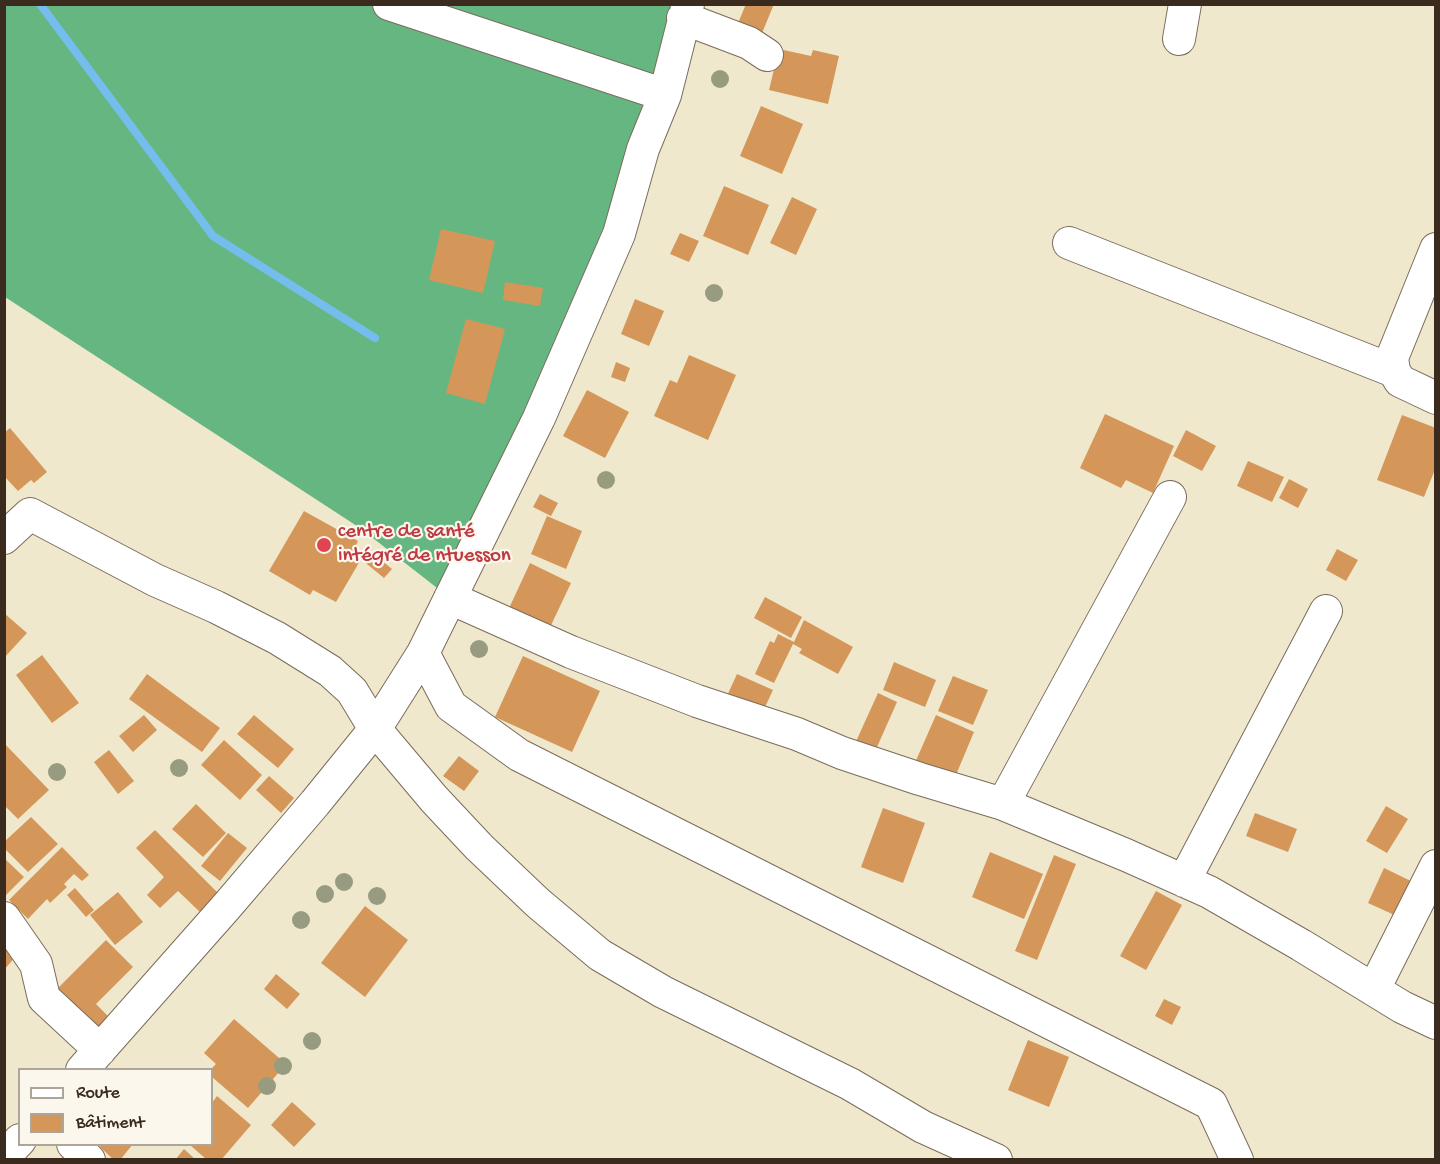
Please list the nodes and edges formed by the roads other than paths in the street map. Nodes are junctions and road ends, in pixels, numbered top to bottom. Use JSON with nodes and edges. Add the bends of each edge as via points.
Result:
{"nodes":[{"id":1,"x":389,"y":4,"type":"edge"},
{"id":2,"x":1185,"y":4,"type":"edge"},
{"id":3,"x":685,"y":11,"type":"edge"},
{"id":4,"x":1179,"y":39,"type":"dead end"},
{"id":5,"x":767,"y":55,"type":"dead end"},
{"id":6,"x":665,"y":95,"type":"junction"},
{"id":7,"x":1069,"y":243,"type":"dead end"},
{"id":8,"x":1436,"y":249,"type":"edge"},
{"id":9,"x":1394,"y":371,"type":"junction"},
{"id":10,"x":1436,"y":398,"type":"edge"},
{"id":11,"x":1170,"y":497,"type":"dead end"},
{"id":12,"x":4,"y":538,"type":"edge"},
{"id":13,"x":450,"y":598,"type":"junction"},
{"id":14,"x":1326,"y":611,"type":"dead end"},
{"id":15,"x":423,"y":652,"type":"junction"},
{"id":16,"x":375,"y":729,"type":"junction"},
{"id":17,"x":1003,"y":804,"type":"junction"},
{"id":18,"x":1436,"y":866,"type":"edge"},
{"id":19,"x":1184,"y":881,"type":"junction"},
{"id":20,"x":4,"y":918,"type":"edge"},
{"id":21,"x":1374,"y":989,"type":"junction"},
{"id":22,"x":1436,"y":1023,"type":"edge"},
{"id":23,"x":91,"y":1060,"type":"edge"},
{"id":24,"x":18,"y":1142,"type":"edge"},
{"id":25,"x":75,"y":1146,"type":"edge"},
{"id":26,"x":4,"y":1157,"type":"edge"},
{"id":27,"x":89,"y":1160,"type":"edge"},
{"id":28,"x":996,"y":1160,"type":"edge"},
{"id":29,"x":1237,"y":1160,"type":"edge"}],
"edges":[{"from":1,"to":6,"type":"street"},
{"from":2,"to":4,"type":"street"},
{"from":3,"to":5,"type":"street"},
{"from":3,"to":6,"type":"street"},
{"from":6,"to":13,"type":"street","via":[[643,148],[619,234],[539,418]]},
{"from":7,"to":9,"type":"street"},
{"from":8,"to":9,"type":"street","via":[[1396,345],[1392,357]]},
{"from":9,"to":10,"type":"street","via":[[1400,381]]},
{"from":11,"to":17,"type":"street"},
{"from":12,"to":16,"type":"street","via":[[30,514],[277,638],[330,671],[352,691]]},
{"from":13,"to":15,"type":"street"},
{"from":13,"to":17,"type":"street","via":[[697,701],[908,776]]},
{"from":14,"to":19,"type":"street"},
{"from":15,"to":16,"type":"street"},
{"from":15,"to":29,"type":"street","via":[[451,706],[519,755],[1211,1104]]},
{"from":16,"to":23,"type":"street"},
{"from":16,"to":28,"type":"street","via":[[480,847],[600,955],[663,992],[850,1084],[923,1127]]},
{"from":17,"to":19,"type":"street"},
{"from":18,"to":21,"type":"street"},
{"from":19,"to":21,"type":"street"},
{"from":20,"to":23,"type":"street","via":[[36,964],[45,998]]},
{"from":21,"to":22,"type":"street"},
{"from":24,"to":26,"type":"street"},
{"from":25,"to":27,"type":"street"}]}
